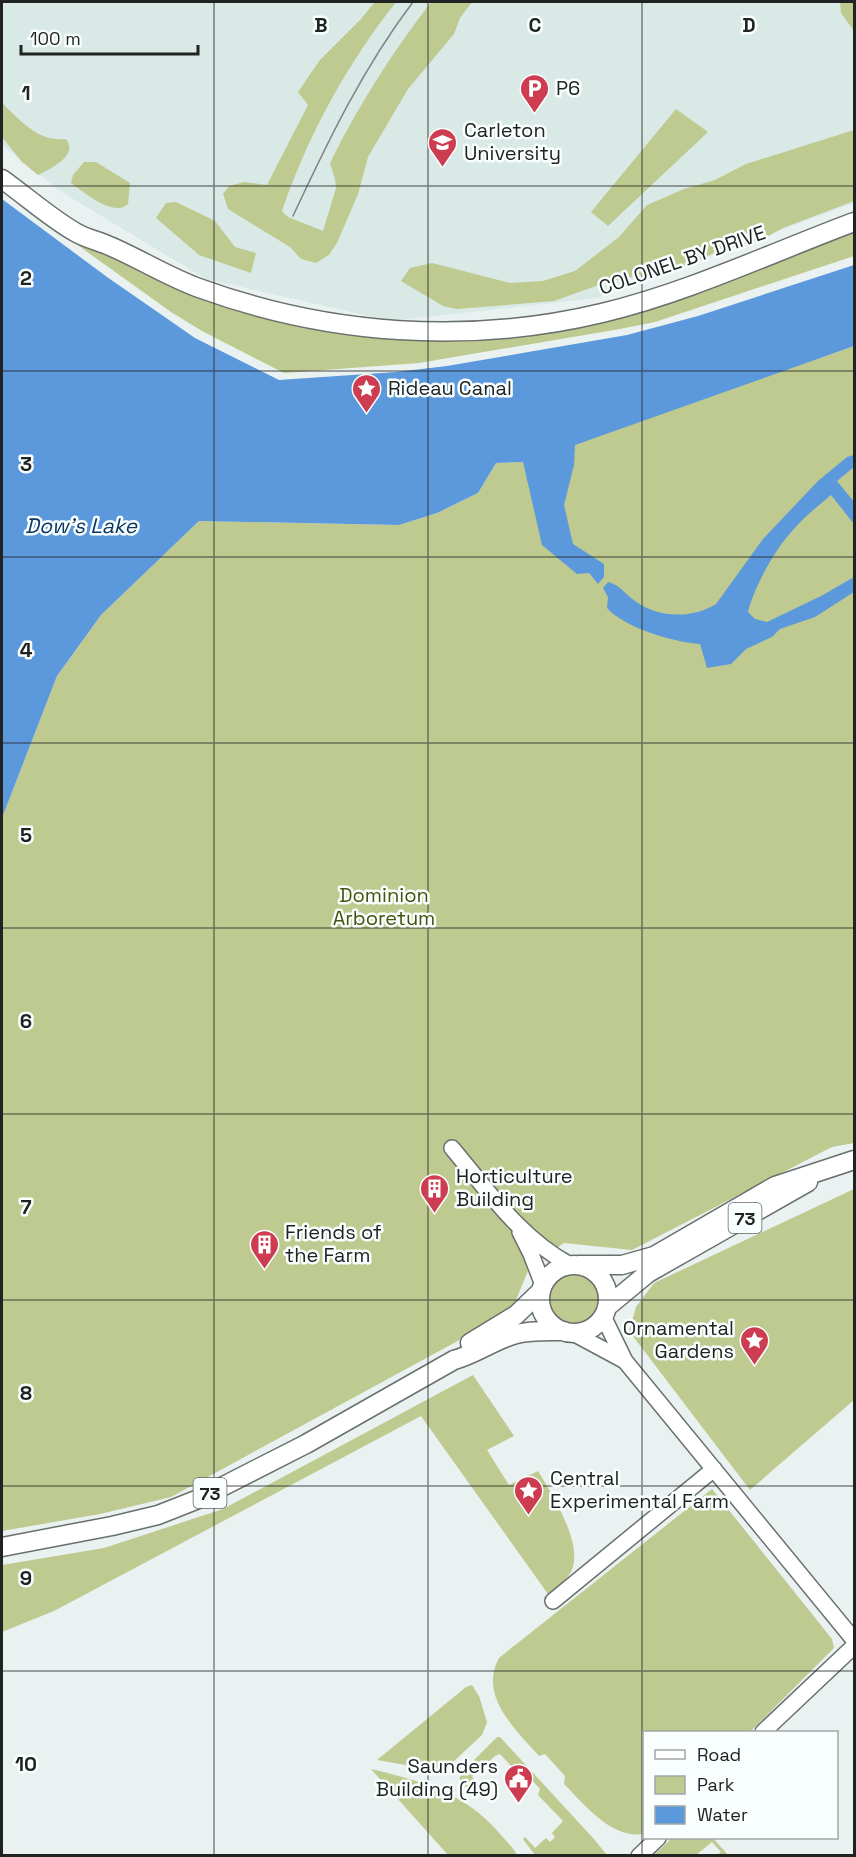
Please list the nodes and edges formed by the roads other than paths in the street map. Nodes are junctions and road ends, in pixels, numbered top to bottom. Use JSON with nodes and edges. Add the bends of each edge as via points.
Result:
{"nodes":[{"id":1,"x":2,"y":166,"type":"edge"},
{"id":2,"x":2,"y":179,"type":"edge"},
{"id":3,"x":855,"y":222,"type":"edge"},
{"id":4,"x":105,"y":244,"type":"junction"},
{"id":5,"x":452,"y":1148,"type":"dead end"},
{"id":6,"x":855,"y":1160,"type":"edge"},
{"id":7,"x":830,"y":1168,"type":"junction"},
{"id":8,"x":518,"y":1227,"type":"junction"},
{"id":9,"x":574,"y":1265,"type":"junction"},
{"id":10,"x":542,"y":1288,"type":"junction"},
{"id":11,"x":605,"y":1312,"type":"junction"},
{"id":12,"x":569,"y":1332,"type":"junction"},
{"id":13,"x":454,"y":1360,"type":"junction"},
{"id":14,"x":625,"y":1361,"type":"junction"},
{"id":15,"x":714,"y":1469,"type":"junction"},
{"id":16,"x":2,"y":1547,"type":"edge"},
{"id":17,"x":553,"y":1601,"type":"dead end"},
{"id":18,"x":855,"y":1640,"type":"edge"},
{"id":19,"x":855,"y":1646,"type":"edge"},
{"id":20,"x":764,"y":1731,"type":"edge"},
{"id":21,"x":657,"y":1839,"type":"edge"},
{"id":22,"x":639,"y":1856,"type":"edge"}],
"edges":[{"from":1,"to":4,"type":"main road","name":"COLONEL BY DRIVE"},
{"from":2,"to":4,"type":"main road","name":"COLONEL BY DRIVE","via":[[73,231]]},
{"from":3,"to":4,"type":"main road","name":"COLONEL BY DRIVE","via":[[673,292],[620,308],[529,326],[456,332],[377,330],[271,311],[178,280]]},
{"from":5,"to":8,"type":"street"},
{"from":6,"to":7,"type":"main road","number":"73"},
{"from":7,"to":9,"type":"main road","number":"73","via":[[775,1186],[654,1256],[622,1265]]},
{"from":7,"to":11,"type":"main road","number":"73","via":[[648,1273]]},
{"from":8,"to":9,"type":"street","via":[[548,1252]]},
{"from":8,"to":10,"type":"street"},
{"from":9,"to":10,"type":"main road","number":"73","via":[[555,1270]]},
{"from":9,"to":11,"type":"main road","via":[[600,1276],[607,1291]]},
{"from":10,"to":12,"type":"main road","via":[[540,1301],[547,1320]]},
{"from":10,"to":13,"type":"main road","number":"73","via":[[516,1315],[466,1345]]},
{"from":11,"to":12,"type":"main road","number":"73","via":[[591,1328]]},
{"from":11,"to":14,"type":"street"},
{"from":12,"to":13,"type":"main road","number":"73","via":[[521,1333]]},
{"from":12,"to":14,"type":"street"},
{"from":13,"to":16,"type":"main road","number":"73","via":[[306,1444],[196,1500],[158,1515]]},
{"from":14,"to":15,"type":"street"},
{"from":15,"to":17,"type":"street"},
{"from":15,"to":18,"type":"street"},
{"from":19,"to":20,"type":"street"},
{"from":21,"to":22,"type":"street"}]}
